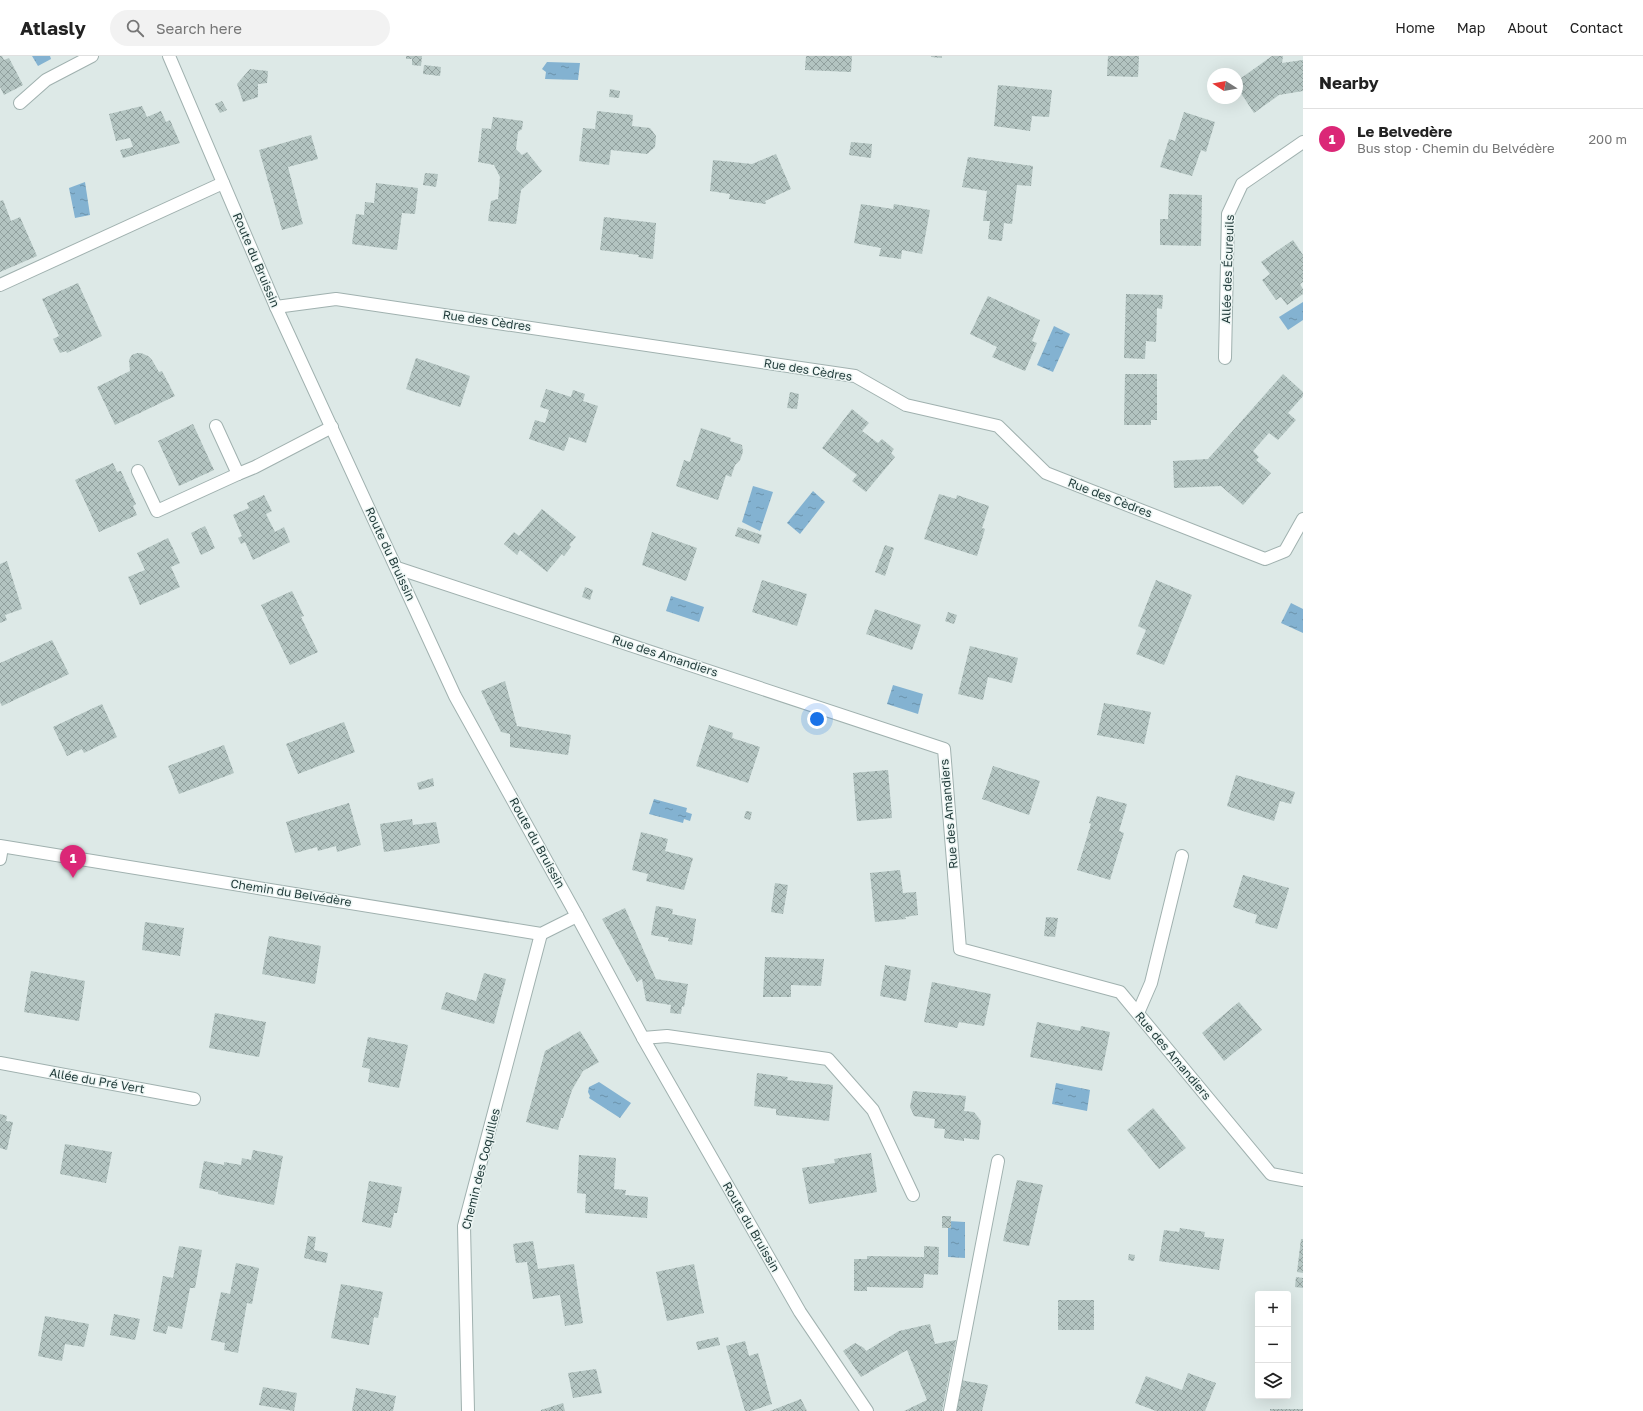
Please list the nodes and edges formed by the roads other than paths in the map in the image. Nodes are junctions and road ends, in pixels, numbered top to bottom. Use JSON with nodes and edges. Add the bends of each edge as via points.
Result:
{"nodes":[{"id":1,"x":92,"y":56,"type":"edge"},
{"id":2,"x":168,"y":56,"type":"edge"},
{"id":3,"x":20,"y":103,"type":"dead end"},
{"id":4,"x":1303,"y":142,"type":"edge"},
{"id":5,"x":223,"y":183,"type":"junction"},
{"id":6,"x":0,"y":285,"type":"edge"},
{"id":7,"x":276,"y":307,"type":"junction"},
{"id":8,"x":1225,"y":358,"type":"dead end"},
{"id":9,"x":216,"y":426,"type":"dead end"},
{"id":10,"x":332,"y":427,"type":"junction"},
{"id":11,"x":138,"y":471,"type":"dead end"},
{"id":12,"x":238,"y":474,"type":"junction"},
{"id":13,"x":1303,"y":519,"type":"edge"},
{"id":14,"x":397,"y":568,"type":"junction"},
{"id":15,"x":1,"y":847,"type":"edge"},
{"id":16,"x":1182,"y":856,"type":"dead end"},
{"id":17,"x":0,"y":859,"type":"edge"},
{"id":18,"x":578,"y":916,"type":"junction"},
{"id":19,"x":541,"y":934,"type":"junction"},
{"id":20,"x":1138,"y":1013,"type":"junction"},
{"id":21,"x":643,"y":1038,"type":"junction"},
{"id":22,"x":0,"y":1063,"type":"edge"},
{"id":23,"x":194,"y":1099,"type":"dead end"},
{"id":24,"x":998,"y":1161,"type":"dead end"},
{"id":25,"x":1303,"y":1180,"type":"edge"},
{"id":26,"x":913,"y":1195,"type":"dead end"},
{"id":27,"x":468,"y":1411,"type":"edge"},
{"id":28,"x":868,"y":1411,"type":"edge"},
{"id":29,"x":950,"y":1411,"type":"edge"}],
"edges":[{"from":1,"to":3,"type":"street","via":[[46,80]]},
{"from":2,"to":5,"type":"street","name":"Route du Bruissin"},
{"from":4,"to":8,"type":"street","name":"Allée des Écureuils","via":[[1242,184],[1228,214]]},
{"from":5,"to":6,"type":"street"},
{"from":5,"to":7,"type":"street","name":"Route du Bruissin"},
{"from":7,"to":10,"type":"street","name":"Route du Bruissin"},
{"from":7,"to":13,"type":"street","name":"Rue des Cèdres","via":[[336,299],[855,376],[906,405],[998,426],[1046,473],[1265,559],[1285,551]]},
{"from":9,"to":12,"type":"street"},
{"from":10,"to":12,"type":"street"},
{"from":10,"to":14,"type":"street","name":"Route du Bruissin"},
{"from":11,"to":12,"type":"street","via":[[157,511]]},
{"from":14,"to":18,"type":"street","name":"Route du Bruissin","via":[[455,696]]},
{"from":14,"to":20,"type":"street","name":"Rue des Amandiers","via":[[944,748],[960,949],[1120,992]]},
{"from":15,"to":17,"type":"street"},
{"from":15,"to":19,"type":"street","name":"Chemin du Belvédère"},
{"from":16,"to":20,"type":"street","via":[[1151,983]]},
{"from":18,"to":19,"type":"street"},
{"from":18,"to":21,"type":"street","name":"Route du Bruissin"},
{"from":19,"to":27,"type":"street","name":"Chemin des Coquilles","via":[[464,1226]]},
{"from":20,"to":25,"type":"street","name":"Rue des Amandiers","via":[[1271,1174]]},
{"from":21,"to":26,"type":"street","via":[[667,1036],[828,1059],[873,1110]]},
{"from":21,"to":28,"type":"street","name":"Route du Bruissin","via":[[800,1312]]},
{"from":22,"to":23,"type":"street","name":"Allée du Pré Vert"},
{"from":24,"to":29,"type":"street"}]}
